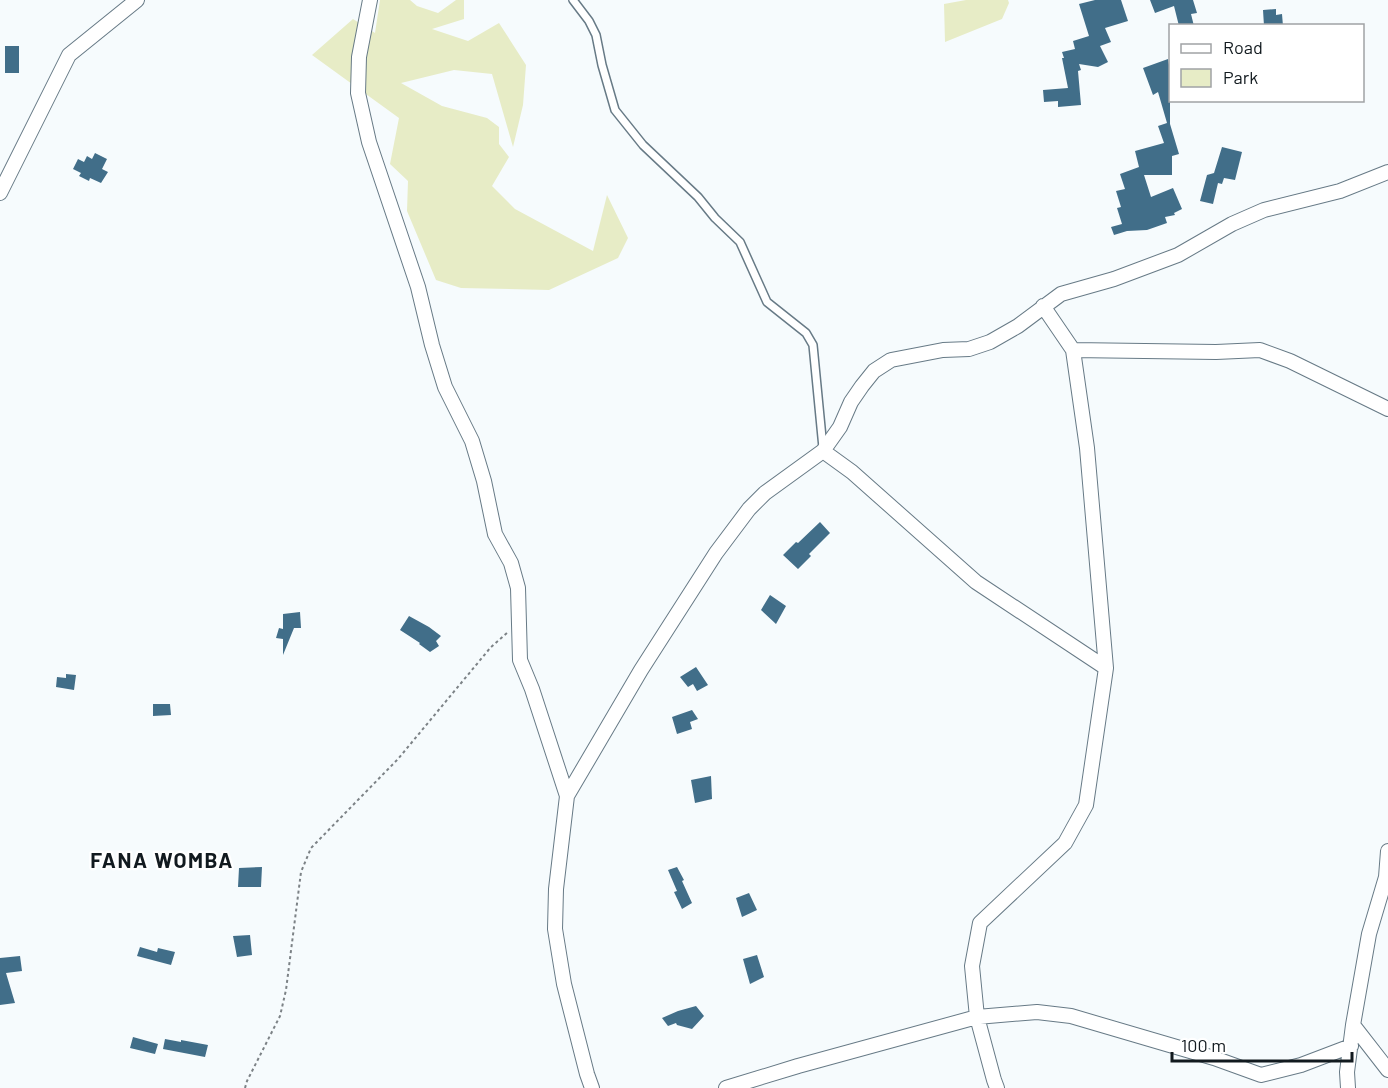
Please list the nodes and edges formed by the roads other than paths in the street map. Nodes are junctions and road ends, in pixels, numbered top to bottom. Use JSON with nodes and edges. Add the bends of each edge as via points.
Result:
{"nodes":[{"id":1,"x":136,"y":0,"type":"edge"},
{"id":2,"x":370,"y":0,"type":"edge"},
{"id":3,"x":573,"y":0,"type":"edge"},
{"id":4,"x":1388,"y":172,"type":"edge"},
{"id":5,"x":0,"y":193,"type":"edge"},
{"id":6,"x":1043,"y":306,"type":"junction"},
{"id":7,"x":1073,"y":351,"type":"junction"},
{"id":8,"x":1388,"y":409,"type":"edge"},
{"id":9,"x":824,"y":451,"type":"junction"},
{"id":10,"x":1106,"y":668,"type":"junction"},
{"id":11,"x":567,"y":796,"type":"junction"},
{"id":12,"x":1388,"y":851,"type":"edge"},
{"id":13,"x":977,"y":1017,"type":"junction"},
{"id":14,"x":1353,"y":1025,"type":"junction"},
{"id":15,"x":1351,"y":1046,"type":"junction"},
{"id":16,"x":1388,"y":1070,"type":"edge"},
{"id":17,"x":592,"y":1088,"type":"edge"},
{"id":18,"x":726,"y":1088,"type":"edge"},
{"id":19,"x":997,"y":1088,"type":"edge"},
{"id":20,"x":1348,"y":1088,"type":"edge"}],
"edges":[{"from":1,"to":5,"type":"street","via":[[69,55]]},
{"from":2,"to":11,"type":"street","via":[[359,57],[358,93],[369,142],[418,287],[445,387],[472,441],[495,534],[511,563],[518,588],[520,660]]},
{"from":3,"to":9,"type":"lane","via":[[596,35],[615,110],[643,146],[740,242],[767,302],[806,333],[813,345]]},
{"from":4,"to":6,"type":"street","via":[[1340,191],[1257,212],[1178,255],[1061,294]]},
{"from":6,"to":7,"type":"street"},
{"from":6,"to":9,"type":"street","via":[[990,342],[969,349],[891,360],[874,371],[851,402]]},
{"from":7,"to":8,"type":"street","via":[[1260,351],[1290,361]]},
{"from":7,"to":10,"type":"street","via":[[1087,448]]},
{"from":9,"to":10,"type":"street","via":[[976,582]]},
{"from":9,"to":11,"type":"street","via":[[765,493],[716,553]]},
{"from":10,"to":13,"type":"street","via":[[1086,805],[1065,843],[980,923],[972,966]]},
{"from":11,"to":17,"type":"street","via":[[555,929],[564,984]]},
{"from":12,"to":14,"type":"street","via":[[1386,877],[1369,934]]},
{"from":13,"to":15,"type":"street","via":[[1037,1012],[1071,1016],[1261,1075]]},
{"from":13,"to":18,"type":"street"},
{"from":13,"to":19,"type":"street"},
{"from":14,"to":15,"type":"street"},
{"from":14,"to":16,"type":"street"},
{"from":15,"to":20,"type":"street"}]}
